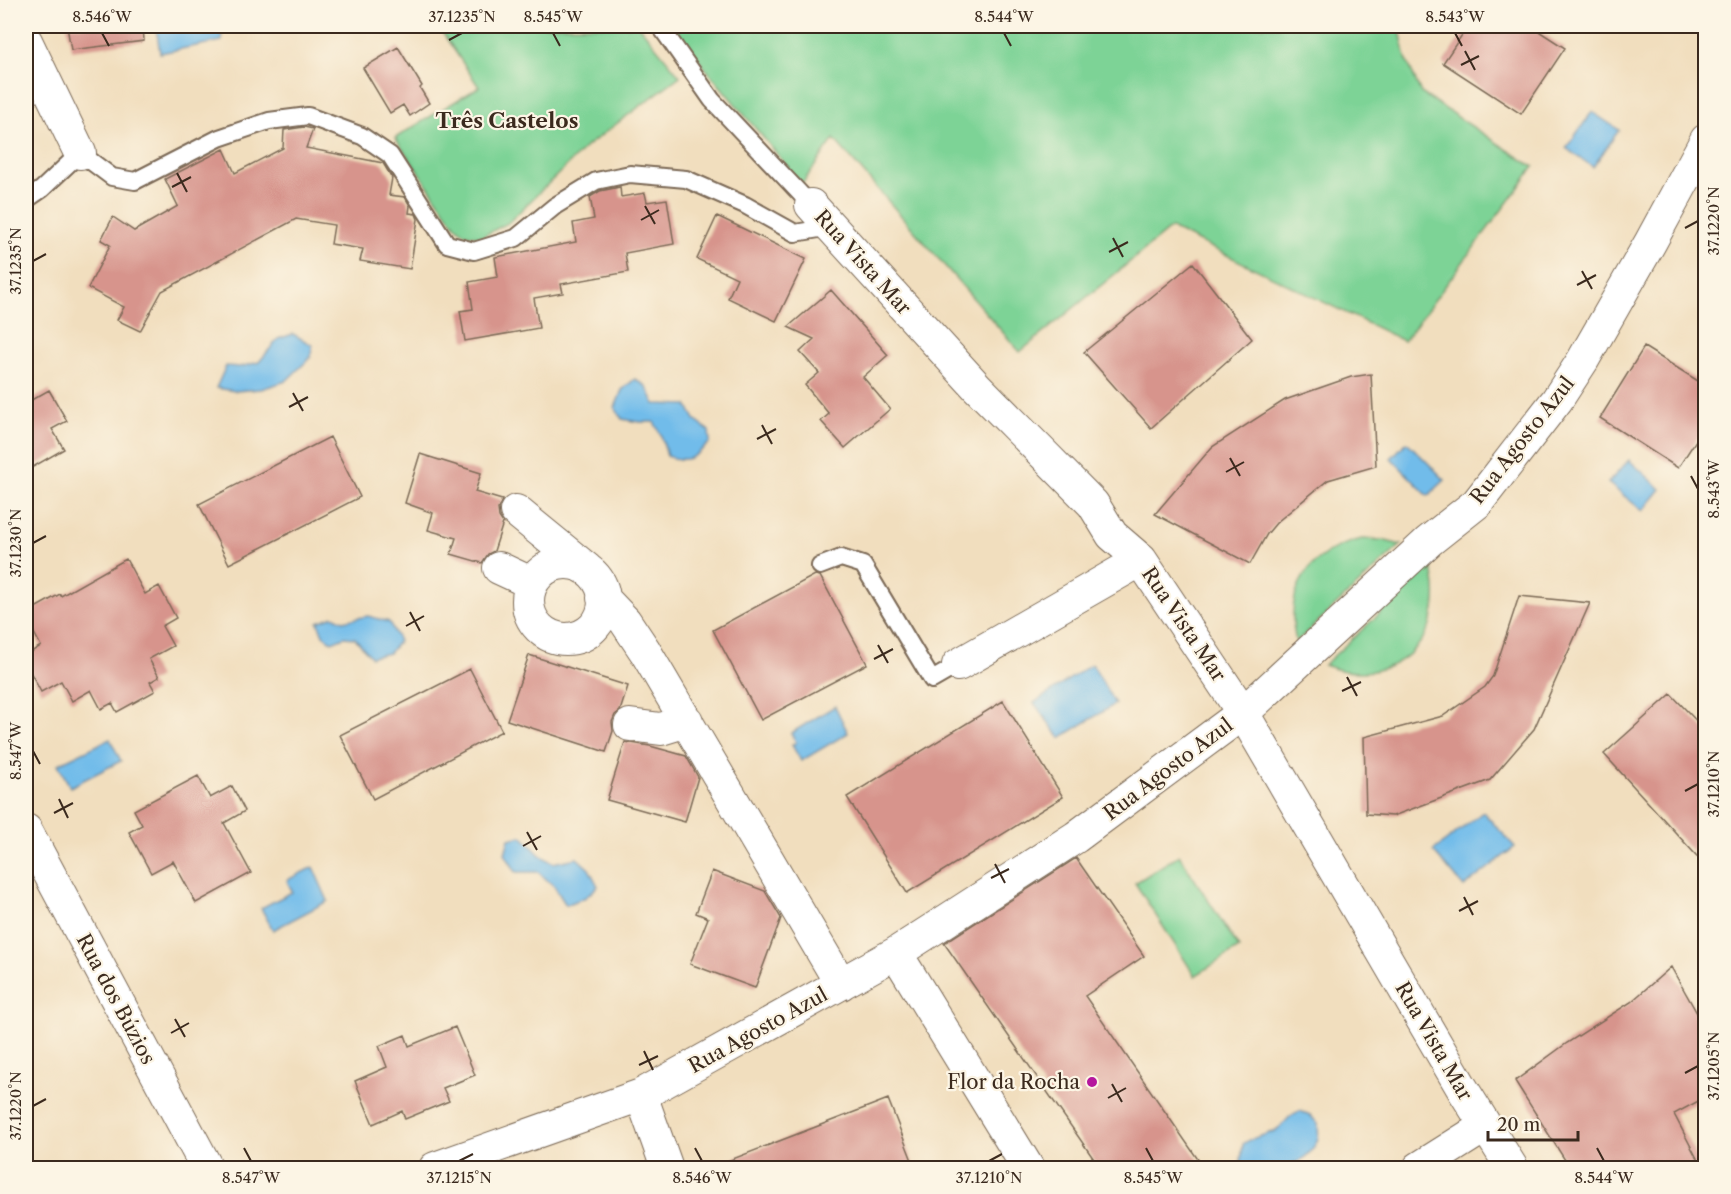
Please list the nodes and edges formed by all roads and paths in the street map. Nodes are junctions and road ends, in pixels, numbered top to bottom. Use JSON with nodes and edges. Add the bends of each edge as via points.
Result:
{"nodes":[{"id":1,"x":660,"y":26,"type":"edge"},
{"id":2,"x":26,"y":41,"type":"edge"},
{"id":3,"x":1706,"y":140,"type":"edge"},
{"id":4,"x":80,"y":153,"type":"junction"},
{"id":5,"x":26,"y":200,"type":"edge"},
{"id":6,"x":821,"y":216,"type":"junction"},
{"id":7,"x":516,"y":511,"type":"dead end"},
{"id":8,"x":1141,"y":560,"type":"junction"},
{"id":9,"x":820,"y":566,"type":"dead end"},
{"id":10,"x":499,"y":568,"type":"dead end"},
{"id":11,"x":587,"y":570,"type":"junction"},
{"id":12,"x":531,"y":583,"type":"junction"},
{"id":13,"x":603,"y":598,"type":"junction"},
{"id":14,"x":958,"y":665,"type":"joint"},
{"id":15,"x":1243,"y":713,"type":"junction"},
{"id":16,"x":687,"y":721,"type":"junction"},
{"id":17,"x":630,"y":725,"type":"dead end"},
{"id":18,"x":26,"y":830,"type":"edge"},
{"id":19,"x":897,"y":953,"type":"junction"},
{"id":20,"x":835,"y":973,"type":"junction"},
{"id":21,"x":641,"y":1095,"type":"junction"},
{"id":22,"x":1484,"y":1127,"type":"junction"},
{"id":23,"x":207,"y":1168,"type":"edge"},
{"id":24,"x":435,"y":1168,"type":"edge"},
{"id":25,"x":667,"y":1168,"type":"edge"},
{"id":26,"x":1028,"y":1168,"type":"edge"},
{"id":27,"x":1419,"y":1168,"type":"edge"},
{"id":28,"x":1512,"y":1168,"type":"edge"}],
"edges":[{"from":1,"to":6,"type":"lane","via":[[712,99]]},
{"from":2,"to":4,"type":"street"},
{"from":3,"to":15,"type":"street","name":"Rua Agosto Azul","via":[[1583,360],[1477,503],[1429,541]]},
{"from":4,"to":5,"type":"lane"},
{"from":4,"to":6,"type":"lane","via":[[112,177],[135,181],[219,138],[269,121],[308,116],[362,136],[390,156],[447,244],[474,251],[516,238],[555,206],[596,182],[630,174],[686,179],[795,233]]},
{"from":6,"to":8,"type":"street","name":"Rua Vista Mar","via":[[977,387],[1093,504],[1112,535]]},
{"from":7,"to":11,"type":"street"},
{"from":8,"to":14,"type":"street"},
{"from":8,"to":15,"type":"street","name":"Rua Vista Mar"},
{"from":9,"to":14,"type":"lane","via":[[841,558],[863,565],[932,680]]},
{"from":10,"to":12,"type":"street"},
{"from":11,"to":12,"type":"street","via":[[562,563],[539,573]]},
{"from":11,"to":13,"type":"street","via":[[597,579]]},
{"from":12,"to":13,"type":"street","via":[[531,618],[543,631],[559,639],[583,635],[593,627],[600,616]]},
{"from":13,"to":16,"type":"street","via":[[625,621]]},
{"from":15,"to":19,"type":"street","name":"Rua Agosto Azul","via":[[1076,837]]},
{"from":15,"to":22,"type":"street","name":"Rua Vista Mar"},
{"from":16,"to":17,"type":"street","via":[[661,729]]},
{"from":16,"to":20,"type":"street"},
{"from":18,"to":23,"type":"street","name":"Rua dos Búzios"},
{"from":19,"to":20,"type":"street","name":"Rua Agosto Azul"},
{"from":19,"to":26,"type":"street"},
{"from":20,"to":21,"type":"street","name":"Rua Agosto Azul"},
{"from":21,"to":24,"type":"street","name":"Rua Agosto Azul"},
{"from":21,"to":25,"type":"street"},
{"from":22,"to":27,"type":"street"},
{"from":22,"to":28,"type":"street","name":"Rua Vista Mar"}]}
